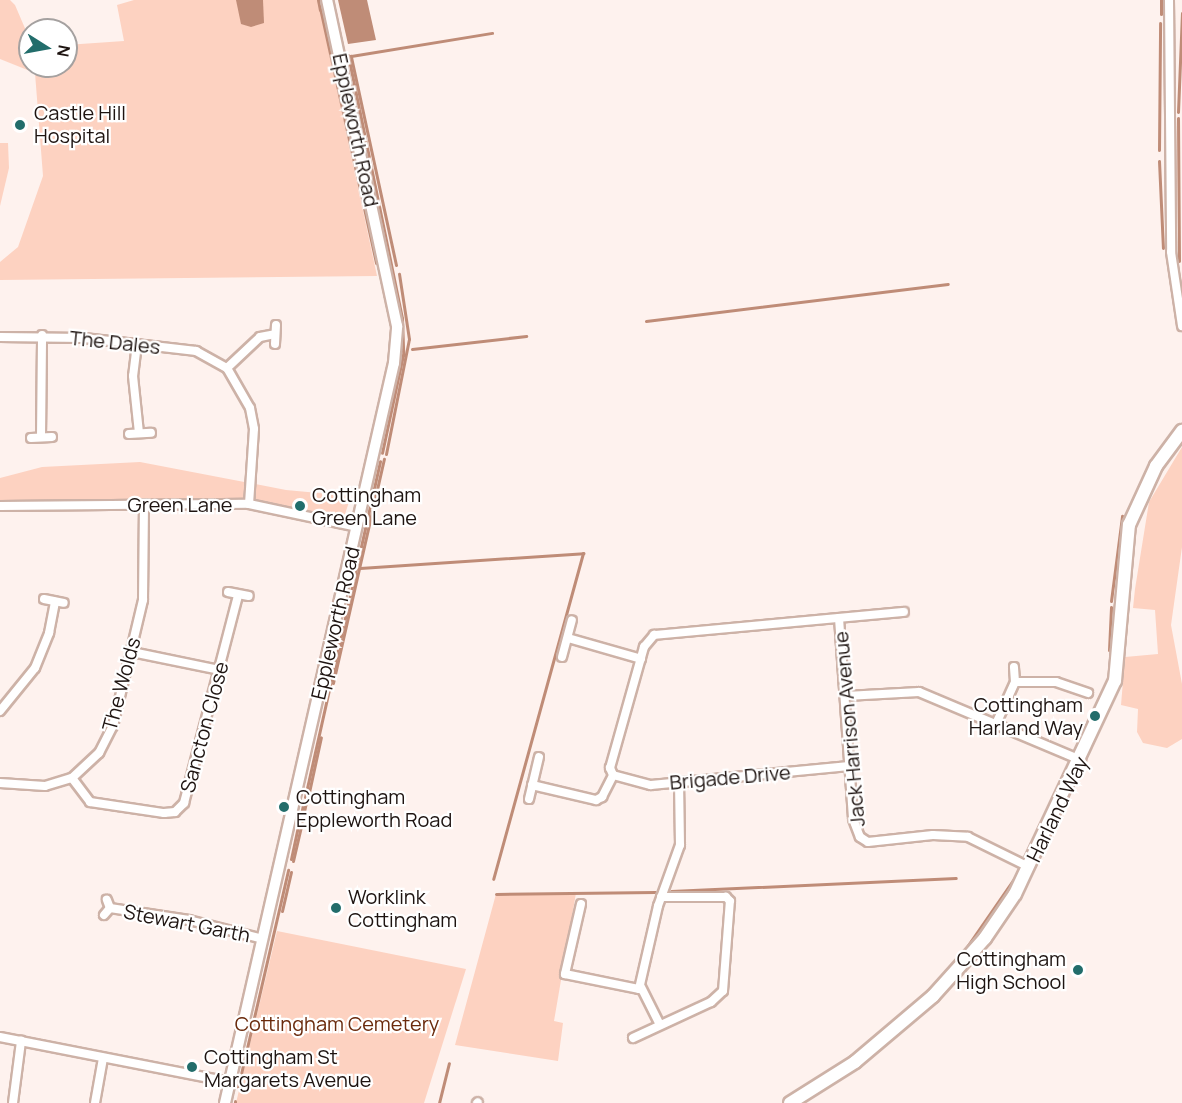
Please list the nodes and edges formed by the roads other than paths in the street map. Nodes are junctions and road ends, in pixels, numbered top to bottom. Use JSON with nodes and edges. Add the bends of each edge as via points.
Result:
{"nodes":[{"id":1,"x":327,"y":0,"type":"edge"},
{"id":2,"x":1169,"y":0,"type":"edge"},
{"id":3,"x":1182,"y":326,"type":"edge"},
{"id":4,"x":42,"y":335,"type":"junction"},
{"id":5,"x":0,"y":337,"type":"edge"},
{"id":6,"x":137,"y":344,"type":"junction"},
{"id":7,"x":275,"y":344,"type":"dead end"},
{"id":8,"x":227,"y":368,"type":"junction"},
{"id":9,"x":1182,"y":431,"type":"edge"},
{"id":10,"x":151,"y":432,"type":"dead end"},
{"id":11,"x":139,"y":433,"type":"junction"},
{"id":12,"x":129,"y":434,"type":"dead end"},
{"id":13,"x":41,"y":437,"type":"junction"},
{"id":14,"x":52,"y":437,"type":"dead end"},
{"id":15,"x":31,"y":438,"type":"dead end"},
{"id":16,"x":144,"y":504,"type":"junction"},
{"id":17,"x":249,"y":504,"type":"junction"},
{"id":18,"x":0,"y":506,"type":"edge"},
{"id":19,"x":357,"y":527,"type":"junction"},
{"id":20,"x":228,"y":592,"type":"dead end"},
{"id":21,"x":238,"y":595,"type":"junction"},
{"id":22,"x":249,"y":596,"type":"dead end"},
{"id":23,"x":44,"y":599,"type":"dead end"},
{"id":24,"x":904,"y":612,"type":"dead end"},
{"id":25,"x":839,"y":618,"type":"junction"},
{"id":26,"x":572,"y":620,"type":"dead end"},
{"id":27,"x":568,"y":638,"type":"junction"},
{"id":28,"x":132,"y":652,"type":"junction"},
{"id":29,"x":562,"y":657,"type":"dead end"},
{"id":30,"x":641,"y":659,"type":"junction"},
{"id":31,"x":1014,"y":667,"type":"dead end"},
{"id":32,"x":220,"y":670,"type":"junction"},
{"id":33,"x":1015,"y":682,"type":"junction"},
{"id":34,"x":1088,"y":693,"type":"dead end"},
{"id":35,"x":846,"y":696,"type":"junction"},
{"id":36,"x":0,"y":711,"type":"edge"},
{"id":37,"x":996,"y":724,"type":"junction"},
{"id":38,"x":539,"y":757,"type":"dead end"},
{"id":39,"x":1081,"y":760,"type":"junction"},
{"id":40,"x":849,"y":766,"type":"junction"},
{"id":41,"x":613,"y":775,"type":"junction"},
{"id":42,"x":72,"y":778,"type":"junction"},
{"id":43,"x":679,"y":782,"type":"junction"},
{"id":44,"x":0,"y":783,"type":"edge"},
{"id":45,"x":532,"y":785,"type":"junction"},
{"id":46,"x":529,"y":799,"type":"dead end"},
{"id":47,"x":1029,"y":867,"type":"junction"},
{"id":48,"x":661,"y":897,"type":"junction"},
{"id":49,"x":581,"y":904,"type":"dead end"},
{"id":50,"x":107,"y":908,"type":"dead end"},
{"id":51,"x":263,"y":939,"type":"junction"},
{"id":52,"x":640,"y":987,"type":"junction"},
{"id":53,"x":660,"y":1025,"type":"junction"},
{"id":54,"x":0,"y":1037,"type":"edge"},
{"id":55,"x":633,"y":1038,"type":"dead end"},
{"id":56,"x":21,"y":1041,"type":"junction"},
{"id":57,"x":103,"y":1058,"type":"junction"},
{"id":58,"x":230,"y":1082,"type":"junction"},
{"id":59,"x":13,"y":1103,"type":"edge"},
{"id":60,"x":95,"y":1103,"type":"edge"},
{"id":61,"x":225,"y":1103,"type":"edge"},
{"id":62,"x":790,"y":1103,"type":"edge"}],
"edges":[{"from":1,"to":19,"type":"street","name":"Eppleworth Road","via":[[398,326],[394,363]]},
{"from":2,"to":3,"type":"street","via":[[1171,252]]},
{"from":4,"to":5,"type":"street","name":"The Dales"},
{"from":4,"to":6,"type":"street","name":"The Dales"},
{"from":4,"to":13,"type":"street"},
{"from":6,"to":8,"type":"street","name":"The Dales","via":[[196,351]]},
{"from":6,"to":11,"type":"street","via":[[133,376]]},
{"from":7,"to":8,"type":"street","via":[[275,330],[260,337]]},
{"from":8,"to":17,"type":"street","via":[[250,408],[254,429]]},
{"from":9,"to":39,"type":"main road","name":"Harland Way","via":[[1156,466],[1130,525],[1115,681]]},
{"from":10,"to":11,"type":"street"},
{"from":11,"to":12,"type":"street"},
{"from":13,"to":14,"type":"street"},
{"from":13,"to":15,"type":"street"},
{"from":16,"to":17,"type":"street","name":"Green Lane"},
{"from":16,"to":18,"type":"street","name":"Green Lane"},
{"from":16,"to":28,"type":"street","name":"The Wolds","via":[[143,600]]},
{"from":17,"to":19,"type":"street","name":"Green Lane"},
{"from":19,"to":51,"type":"street","name":"Eppleworth Road"},
{"from":20,"to":21,"type":"street"},
{"from":21,"to":22,"type":"street"},
{"from":21,"to":32,"type":"street","name":"Sancton Close"},
{"from":23,"to":36,"type":"street","via":[[59,602],[50,633],[36,668]]},
{"from":24,"to":25,"type":"street"},
{"from":25,"to":30,"type":"street","name":"Jack Harrison Avenue","via":[[654,635]]},
{"from":25,"to":35,"type":"street","name":"Jack Harrison Avenue"},
{"from":26,"to":27,"type":"street"},
{"from":27,"to":29,"type":"street"},
{"from":27,"to":30,"type":"street"},
{"from":28,"to":32,"type":"street"},
{"from":28,"to":42,"type":"street","name":"The Wolds","via":[[113,726],[99,753]]},
{"from":30,"to":41,"type":"street","via":[[610,768]]},
{"from":31,"to":33,"type":"street"},
{"from":32,"to":42,"type":"street","name":"Sancton Close","via":[[191,786],[175,812],[90,802]]},
{"from":33,"to":34,"type":"street","via":[[1056,681]]},
{"from":33,"to":37,"type":"street"},
{"from":35,"to":37,"type":"street","via":[[919,692]]},
{"from":35,"to":40,"type":"street","name":"Jack Harrison Avenue"},
{"from":37,"to":39,"type":"street"},
{"from":38,"to":45,"type":"street"},
{"from":39,"to":47,"type":"main road","name":"Harland Way"},
{"from":40,"to":43,"type":"street","name":"Brigade Drive"},
{"from":40,"to":47,"type":"street","name":"Jack Harrison Avenue","via":[[854,827],[864,842],[933,835],[968,837]]},
{"from":41,"to":43,"type":"street","name":"Brigade Drive","via":[[651,785]]},
{"from":41,"to":45,"type":"street","via":[[602,797],[596,800]]},
{"from":42,"to":44,"type":"street","name":"The Wolds","via":[[45,786]]},
{"from":43,"to":48,"type":"street","via":[[680,845]]},
{"from":45,"to":46,"type":"street"},
{"from":47,"to":62,"type":"main road","name":"Harland Way","via":[[985,938],[933,996],[855,1062]]},
{"from":48,"to":52,"type":"street"},
{"from":48,"to":53,"type":"street","via":[[726,897],[731,905],[723,991],[711,1002]]},
{"from":49,"to":52,"type":"street","via":[[565,974],[637,990]]},
{"from":50,"to":51,"type":"street","name":"Stewart Garth","via":[[189,920]]},
{"from":51,"to":58,"type":"street","name":"Eppleworth Road"},
{"from":52,"to":53,"type":"street"},
{"from":53,"to":55,"type":"street"},
{"from":54,"to":56,"type":"street"},
{"from":56,"to":57,"type":"street"},
{"from":56,"to":59,"type":"street"},
{"from":57,"to":58,"type":"street"},
{"from":57,"to":60,"type":"street"},
{"from":58,"to":61,"type":"street","name":"Eppleworth Road"}]}
